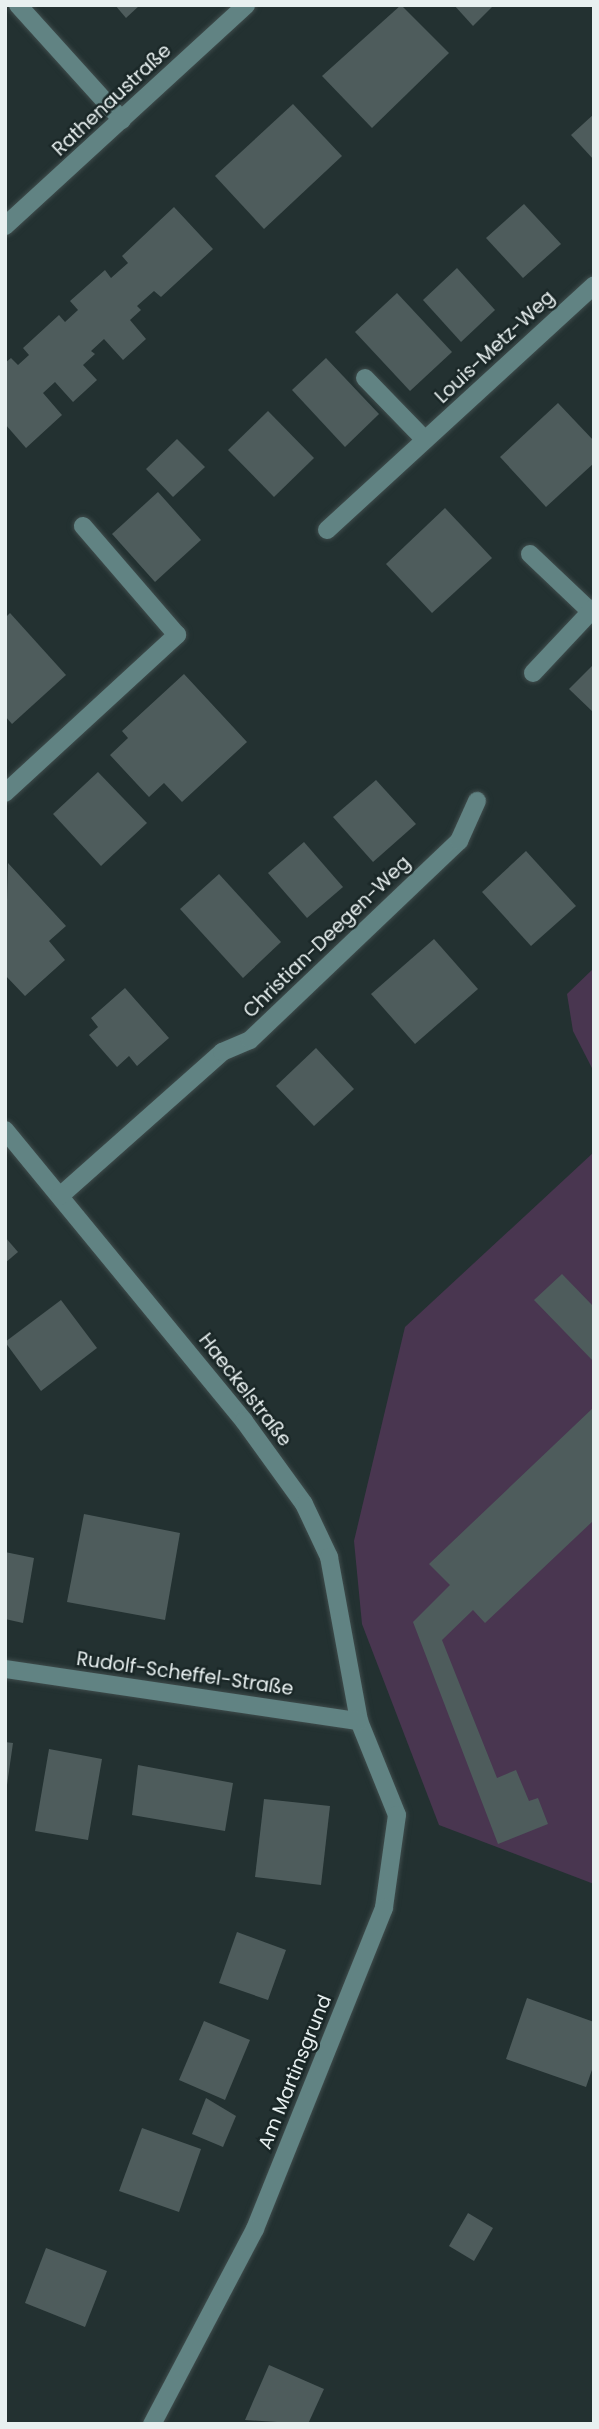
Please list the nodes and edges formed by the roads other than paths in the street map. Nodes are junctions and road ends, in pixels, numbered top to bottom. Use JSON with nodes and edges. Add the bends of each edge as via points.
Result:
{"nodes":[{"id":1,"x":18,"y":5,"type":"edge"},
{"id":2,"x":246,"y":5,"type":"edge"},
{"id":3,"x":122,"y":120,"type":"junction"},
{"id":4,"x":5,"y":226,"type":"edge"},
{"id":5,"x":594,"y":285,"type":"edge"},
{"id":6,"x":365,"y":378,"type":"dead end"},
{"id":7,"x":425,"y":440,"type":"junction"},
{"id":8,"x":83,"y":526,"type":"dead end"},
{"id":9,"x":327,"y":530,"type":"dead end"},
{"id":10,"x":530,"y":554,"type":"dead end"},
{"id":11,"x":592,"y":609,"type":"edge"},
{"id":12,"x":533,"y":673,"type":"dead end"},
{"id":13,"x":5,"y":793,"type":"edge"},
{"id":14,"x":477,"y":801,"type":"dead end"},
{"id":15,"x":5,"y":1130,"type":"edge"},
{"id":16,"x":60,"y":1196,"type":"junction"},
{"id":17,"x":5,"y":1669,"type":"edge"},
{"id":18,"x":359,"y":1721,"type":"junction"},
{"id":19,"x":152,"y":2424,"type":"edge"}],
"edges":[{"from":1,"to":3,"type":"street"},
{"from":2,"to":3,"type":"street","name":"Rathenaustraße"},
{"from":3,"to":4,"type":"street","name":"Rathenaustraße"},
{"from":5,"to":7,"type":"street","name":"Louis-Metz-Weg"},
{"from":6,"to":7,"type":"street"},
{"from":7,"to":9,"type":"street","name":"Louis-Metz-Weg"},
{"from":8,"to":13,"type":"street","via":[[177,635]]},
{"from":10,"to":11,"type":"street"},
{"from":11,"to":12,"type":"street"},
{"from":14,"to":16,"type":"street","name":"Christian-Deegen-Weg","via":[[458,841],[260,1030],[222,1052]]},
{"from":15,"to":16,"type":"street","name":"Haeckelstraße"},
{"from":16,"to":18,"type":"street","name":"Haeckelstraße","via":[[236,1410],[304,1504],[329,1557]]},
{"from":17,"to":18,"type":"street","name":"Rudolf-Scheffel-Straße"},
{"from":18,"to":19,"type":"street","name":"Am Martinsgrund","via":[[397,1815],[384,1908],[255,2229]]}]}
